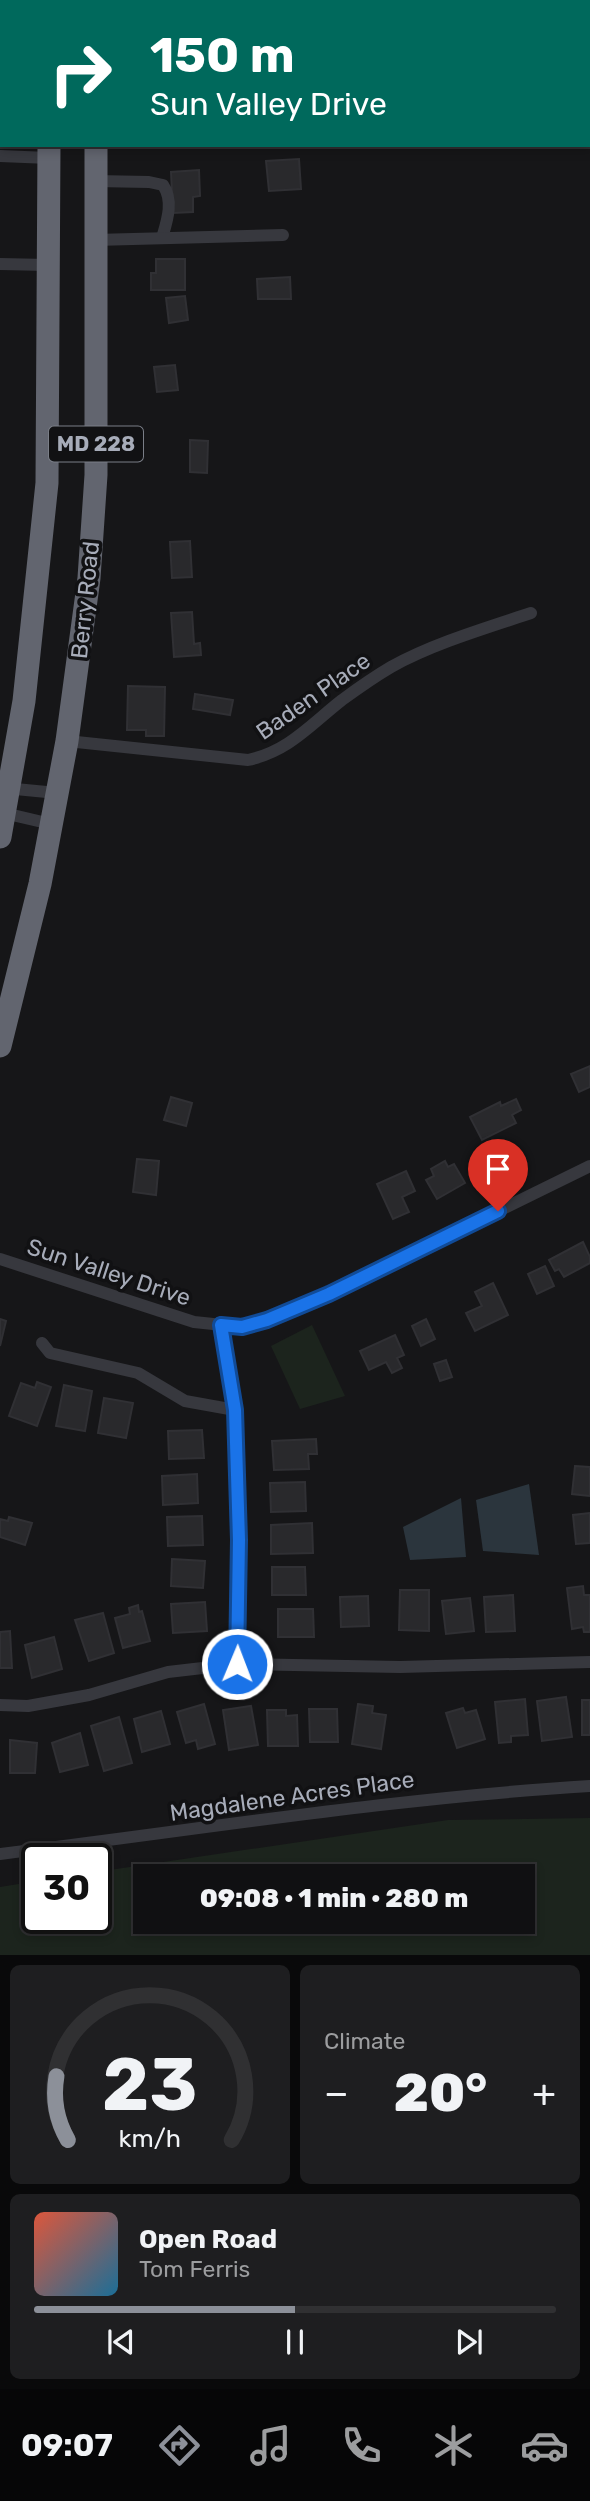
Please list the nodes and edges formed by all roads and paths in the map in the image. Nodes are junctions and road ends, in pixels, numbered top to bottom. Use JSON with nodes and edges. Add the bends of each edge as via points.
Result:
{"nodes":[{"id":1,"x":96,"y":147,"type":"edge"},
{"id":2,"x":49,"y":152,"type":"edge"},
{"id":3,"x":0,"y":156,"type":"edge"},
{"id":4,"x":95,"y":181,"type":"junction"},
{"id":5,"x":283,"y":235,"type":"dead end"},
{"id":6,"x":162,"y":238,"type":"junction"},
{"id":7,"x":95,"y":240,"type":"junction"},
{"id":8,"x":0,"y":264,"type":"edge"},
{"id":9,"x":48,"y":265,"type":"junction"},
{"id":10,"x":531,"y":613,"type":"dead end"},
{"id":11,"x":67,"y":741,"type":"junction"},
{"id":12,"x":4,"y":788,"type":"edge"},
{"id":13,"x":57,"y":793,"type":"junction"},
{"id":14,"x":2,"y":812,"type":"edge"},
{"id":15,"x":51,"y":824,"type":"junction"},
{"id":16,"x":0,"y":836,"type":"edge"},
{"id":17,"x":0,"y":1046,"type":"edge"},
{"id":18,"x":590,"y":1166,"type":"edge"},
{"id":19,"x":0,"y":1259,"type":"edge"},
{"id":20,"x":221,"y":1325,"type":"junction"},
{"id":21,"x":41,"y":1343,"type":"dead end"},
{"id":22,"x":235,"y":1410,"type":"junction"},
{"id":23,"x":590,"y":1662,"type":"edge"},
{"id":24,"x":237,"y":1664,"type":"junction"},
{"id":25,"x":0,"y":1705,"type":"edge"},
{"id":26,"x":590,"y":1786,"type":"edge"},
{"id":27,"x":0,"y":1854,"type":"edge"}],
"edges":[{"from":1,"to":4,"type":"highway","name":"Berry Road","number":"MD 228"},
{"from":2,"to":3,"type":"street"},
{"from":2,"to":9,"type":"highway","number":"MD 228"},
{"from":4,"to":6,"type":"street","via":[[163,185],[169,205]]},
{"from":4,"to":7,"type":"highway","name":"Berry Road","number":"MD 228"},
{"from":5,"to":6,"type":"street"},
{"from":6,"to":7,"type":"street"},
{"from":7,"to":11,"type":"highway","name":"Berry Road","number":"MD 228","via":[[96,475],[89,578]]},
{"from":8,"to":9,"type":"street"},
{"from":9,"to":12,"type":"highway","number":"MD 228","via":[[47,483],[24,701]]},
{"from":10,"to":11,"type":"street","name":"Baden Place","via":[[391,667],[268,755],[248,760]]},
{"from":11,"to":13,"type":"highway","name":"Berry Road","number":"MD 228"},
{"from":12,"to":13,"type":"street"},
{"from":12,"to":14,"type":"highway","number":"MD 228"},
{"from":13,"to":15,"type":"highway","name":"Berry Road","number":"MD 228"},
{"from":14,"to":15,"type":"street"},
{"from":14,"to":16,"type":"highway","number":"MD 228"},
{"from":15,"to":17,"type":"highway","name":"Berry Road","number":"MD 228"},
{"from":18,"to":20,"type":"street","name":"Sun Valley Drive","via":[[329,1294],[251,1325]]},
{"from":19,"to":20,"type":"street","name":"Sun Valley Drive","via":[[194,1322]]},
{"from":20,"to":22,"type":"street"},
{"from":21,"to":22,"type":"street","via":[[50,1353],[138,1373],[185,1401]]},
{"from":22,"to":24,"type":"street"},
{"from":23,"to":24,"type":"street","via":[[400,1667]]},
{"from":24,"to":25,"type":"street","via":[[168,1672],[89,1695]]},
{"from":26,"to":27,"type":"street","name":"Magdalene Acres Place","via":[[379,1804]]}]}
